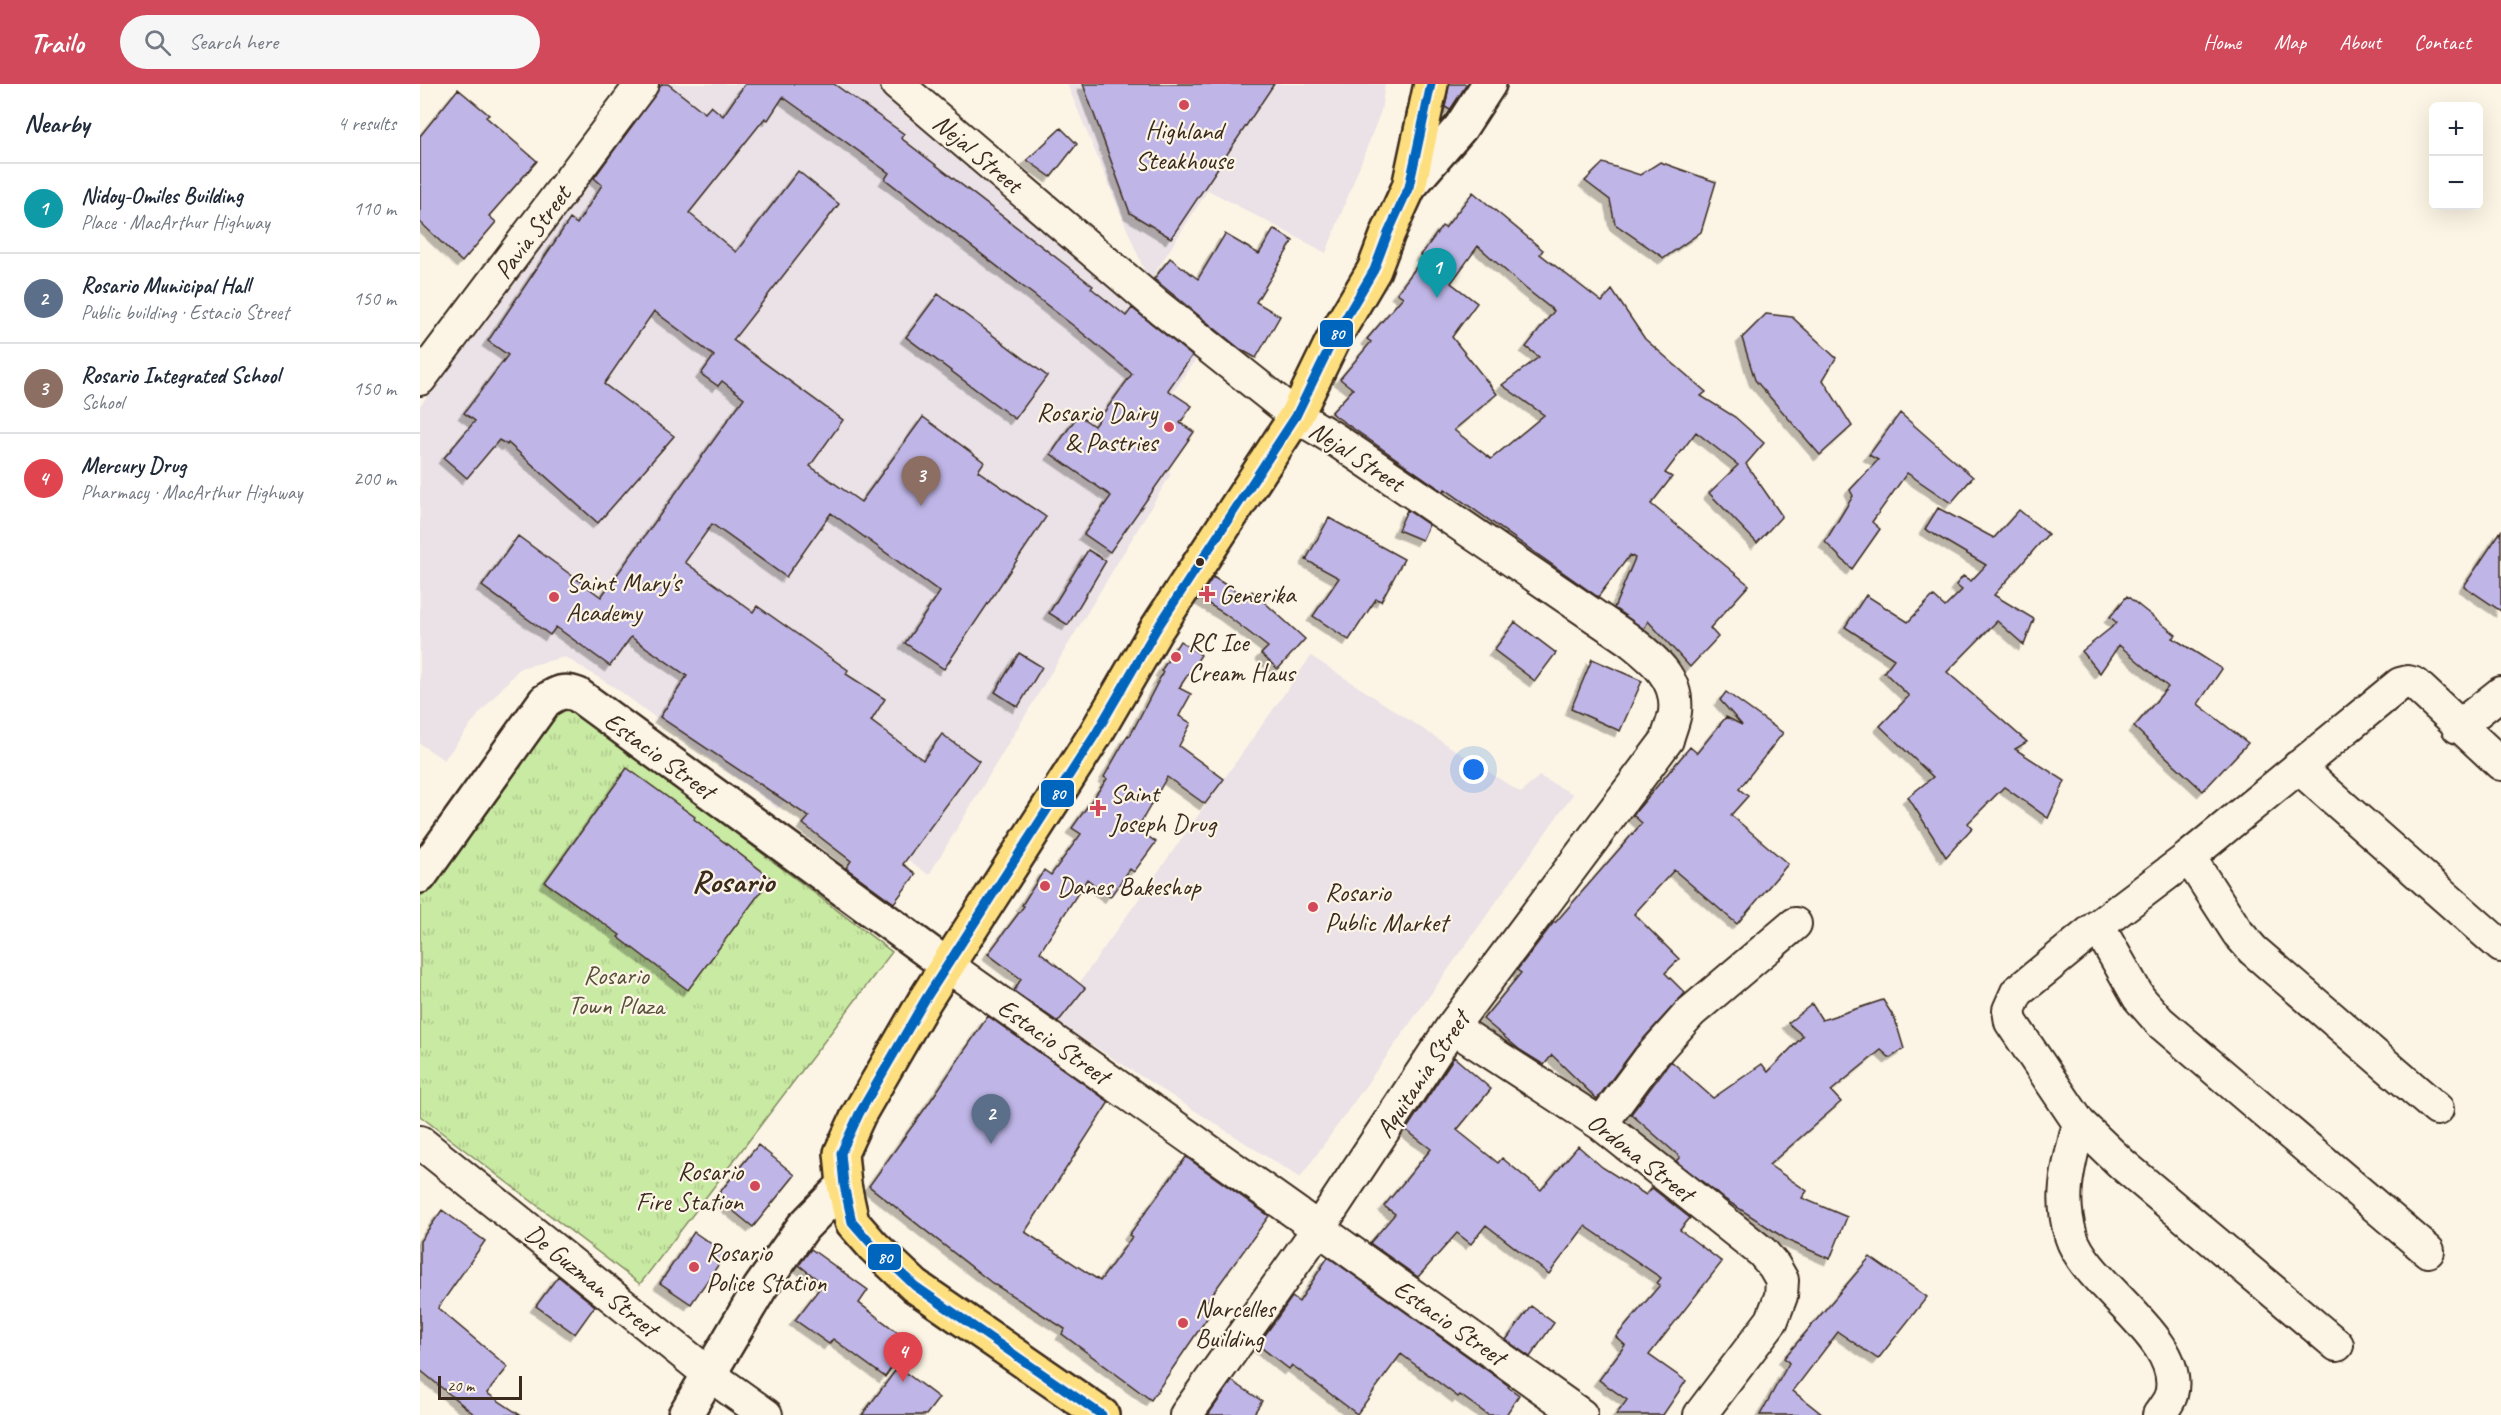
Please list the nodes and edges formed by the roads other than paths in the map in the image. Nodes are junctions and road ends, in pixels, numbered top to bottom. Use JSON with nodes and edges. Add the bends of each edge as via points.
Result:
{"nodes":[{"id":1,"x":642,"y":84,"type":"edge"},
{"id":2,"x":897,"y":84,"type":"edge"},
{"id":3,"x":1431,"y":84,"type":"edge"},
{"id":4,"x":1489,"y":84,"type":"edge"},
{"id":5,"x":1409,"y":188,"type":"junction"},
{"id":6,"x":420,"y":379,"type":"edge"},
{"id":7,"x":1296,"y":416,"type":"junction"},
{"id":8,"x":2501,"y":693,"type":"edge"},
{"id":9,"x":2458,"y":727,"type":"junction"},
{"id":10,"x":1667,"y":740,"type":"joint"},
{"id":11,"x":2501,"y":764,"type":"edge"},
{"id":12,"x":2298,"y":767,"type":"junction"},
{"id":13,"x":2189,"y":857,"type":"junction"},
{"id":14,"x":420,"y":876,"type":"edge"},
{"id":15,"x":1794,"y":924,"type":"dead end"},
{"id":16,"x":2098,"y":926,"type":"junction"},
{"id":17,"x":2501,"y":946,"type":"edge"},
{"id":18,"x":948,"y":966,"type":"junction"},
{"id":19,"x":1452,"y":1028,"type":"junction"},
{"id":20,"x":2437,"y":1109,"type":"dead end"},
{"id":21,"x":2079,"y":1123,"type":"junction"},
{"id":22,"x":1601,"y":1124,"type":"junction"},
{"id":23,"x":420,"y":1142,"type":"edge"},
{"id":24,"x":844,"y":1185,"type":"junction"},
{"id":25,"x":1318,"y":1228,"type":"junction"},
{"id":26,"x":2428,"y":1251,"type":"dead end"},
{"id":27,"x":2337,"y":1345,"type":"dead end"},
{"id":28,"x":710,"y":1375,"type":"junction"},
{"id":29,"x":685,"y":1415,"type":"edge"},
{"id":30,"x":766,"y":1415,"type":"edge"},
{"id":31,"x":1102,"y":1415,"type":"edge"},
{"id":32,"x":1186,"y":1415,"type":"edge"},
{"id":33,"x":1581,"y":1415,"type":"edge"},
{"id":34,"x":1700,"y":1415,"type":"edge"},
{"id":35,"x":2159,"y":1415,"type":"edge"}],
"edges":[{"from":1,"to":6,"type":"street","name":"Pavia Street"},
{"from":2,"to":7,"type":"street","name":"Nejal Street","via":[[1155,304]]},
{"from":3,"to":5,"type":"highway"},
{"from":4,"to":5,"type":"main road","via":[[1461,127]]},
{"from":5,"to":7,"type":"highway","via":[[1374,270],[1335,336]]},
{"from":7,"to":10,"type":"street","name":"Nejal Street","via":[[1343,444],[1650,657],[1665,671],[1674,692],[1675,712]]},
{"from":7,"to":18,"type":"highway","via":[[1156,630],[1095,735]]},
{"from":8,"to":9,"type":"street"},
{"from":9,"to":11,"type":"street"},
{"from":9,"to":12,"type":"street","via":[[2415,684],[2404,682]]},
{"from":10,"to":19,"type":"street","name":"Aquitania Street"},
{"from":12,"to":13,"type":"street"},
{"from":12,"to":17,"type":"street"},
{"from":13,"to":16,"type":"street"},
{"from":13,"to":20,"type":"street","via":[[2253,950]]},
{"from":14,"to":18,"type":"main road","name":"Estacio Street","via":[[545,701],[567,690]]},
{"from":15,"to":22,"type":"street","via":[[1691,1012],[1649,1059]]},
{"from":16,"to":21,"type":"street","via":[[2017,992],[2009,1010],[2011,1022]]},
{"from":16,"to":26,"type":"street","via":[[2139,998],[2160,1022]]},
{"from":18,"to":24,"type":"highway","via":[[859,1114],[841,1153]]},
{"from":18,"to":25,"type":"street","name":"Estacio Street"},
{"from":19,"to":22,"type":"street","name":"Ordona Street"},
{"from":19,"to":25,"type":"street","name":"Aquitania Street"},
{"from":21,"to":27,"type":"street","via":[[2122,1164]]},
{"from":21,"to":35,"type":"street","via":[[2064,1194],[2071,1238],[2085,1261],[2162,1352],[2172,1378],[2171,1397]]},
{"from":22,"to":34,"type":"street","name":"Ordona Street","via":[[1762,1252],[1782,1280],[1772,1320]]},
{"from":23,"to":28,"type":"street","name":"De Guzman Street"},
{"from":24,"to":28,"type":"main road","via":[[803,1227],[760,1288]]},
{"from":24,"to":31,"type":"highway","via":[[852,1222],[915,1286]]},
{"from":25,"to":32,"type":"street","name":"Aquitania Street"},
{"from":25,"to":33,"type":"street","name":"Estacio Street"},
{"from":28,"to":29,"type":"main road"},
{"from":28,"to":30,"type":"street","name":"De Guzman Street"}]}
